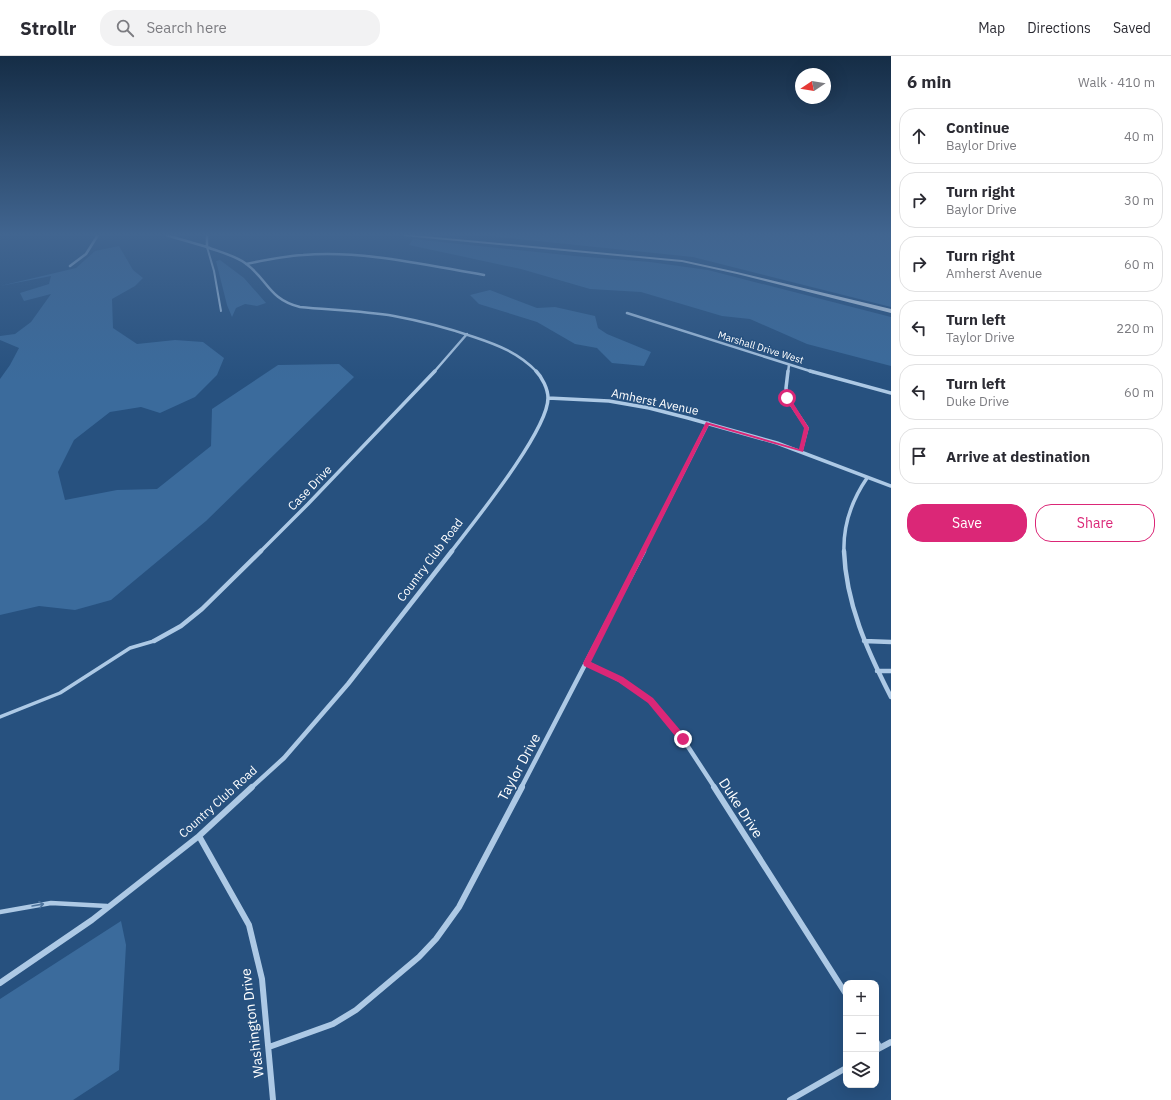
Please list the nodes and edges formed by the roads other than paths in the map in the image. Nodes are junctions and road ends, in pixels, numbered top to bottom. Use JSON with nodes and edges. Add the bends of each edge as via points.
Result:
{"nodes":[{"id":1,"x":216,"y":284,"type":"edge"},
{"id":2,"x":264,"y":284,"type":"edge"},
{"id":3,"x":780,"y":284,"type":"edge"},
{"id":4,"x":221,"y":311,"type":"dead end"},
{"id":5,"x":891,"y":311,"type":"edge"},
{"id":6,"x":627,"y":313,"type":"dead end"},
{"id":7,"x":467,"y":334,"type":"junction"},
{"id":8,"x":789,"y":365,"type":"junction"},
{"id":9,"x":891,"y":393,"type":"edge"},
{"id":10,"x":548,"y":398,"type":"junction"},
{"id":11,"x":708,"y":423,"type":"junction"},
{"id":12,"x":801,"y":451,"type":"junction"},
{"id":13,"x":867,"y":478,"type":"junction"},
{"id":14,"x":891,"y":486,"type":"edge"},
{"id":15,"x":154,"y":641,"type":"joint"},
{"id":16,"x":864,"y":641,"type":"junction"},
{"id":17,"x":891,"y":642,"type":"edge"},
{"id":18,"x":586,"y":663,"type":"junction"},
{"id":19,"x":877,"y":671,"type":"junction"},
{"id":20,"x":891,"y":671,"type":"edge"},
{"id":21,"x":891,"y":697,"type":"edge"},
{"id":22,"x":0,"y":717,"type":"edge"},
{"id":23,"x":199,"y":836,"type":"junction"},
{"id":24,"x":109,"y":906,"type":"junction"},
{"id":25,"x":0,"y":912,"type":"edge"},
{"id":26,"x":0,"y":983,"type":"edge"},
{"id":27,"x":843,"y":989,"type":"edge"},
{"id":28,"x":891,"y":1042,"type":"edge"},
{"id":29,"x":269,"y":1047,"type":"junction"},
{"id":30,"x":879,"y":1048,"type":"edge"},
{"id":31,"x":843,"y":1070,"type":"edge"},
{"id":32,"x":273,"y":1100,"type":"edge"},
{"id":33,"x":790,"y":1100,"type":"edge"}],
"edges":[{"from":1,"to":4,"type":"lane"},
{"from":2,"to":7,"type":"street","via":[[276,297],[292,306],[393,316]]},
{"from":3,"to":5,"type":"street"},
{"from":6,"to":8,"type":"street","name":"Marshall Drive West"},
{"from":7,"to":10,"type":"street","via":[[513,352],[528,362],[538,373]]},
{"from":7,"to":15,"type":"street","name":"Case Drive","via":[[319,493],[202,609],[181,626]]},
{"from":8,"to":9,"type":"street","name":"Marshall Drive West"},
{"from":8,"to":12,"type":"street","via":[[787,398],[807,428]]},
{"from":10,"to":11,"type":"street","name":"Amherst Avenue","via":[[608,401],[670,412]]},
{"from":10,"to":23,"type":"street","name":"Country Club Road","via":[[536,432],[507,476],[450,554],[348,684],[284,758]]},
{"from":11,"to":12,"type":"street","name":"Amherst Avenue"},
{"from":11,"to":18,"type":"street","name":"Taylor Drive"},
{"from":12,"to":13,"type":"street","name":"Amherst Avenue"},
{"from":13,"to":14,"type":"street","name":"Amherst Avenue"},
{"from":13,"to":16,"type":"street","via":[[857,493],[849,513],[844,541],[847,591]]},
{"from":15,"to":22,"type":"lane","via":[[130,648],[60,694]]},
{"from":16,"to":17,"type":"street"},
{"from":16,"to":19,"type":"street"},
{"from":18,"to":27,"type":"street","name":"Duke Drive","via":[[620,680],[650,700],[683,739]]},
{"from":18,"to":29,"type":"street","name":"Taylor Drive","via":[[459,907],[436,939],[419,957],[356,1010],[333,1024]]},
{"from":19,"to":20,"type":"street"},
{"from":19,"to":21,"type":"street"},
{"from":23,"to":24,"type":"street","name":"Country Club Road"},
{"from":23,"to":29,"type":"street","name":"Washington Drive","via":[[248,926],[262,979]]},
{"from":25,"to":24,"type":"lane","one_way":true,"via":[[51,903]]},
{"from":24,"to":26,"type":"street","name":"Country Club Road"},
{"from":28,"to":30,"type":"street"},
{"from":29,"to":32,"type":"street","name":"Washington Drive"},
{"from":31,"to":33,"type":"street"}]}
